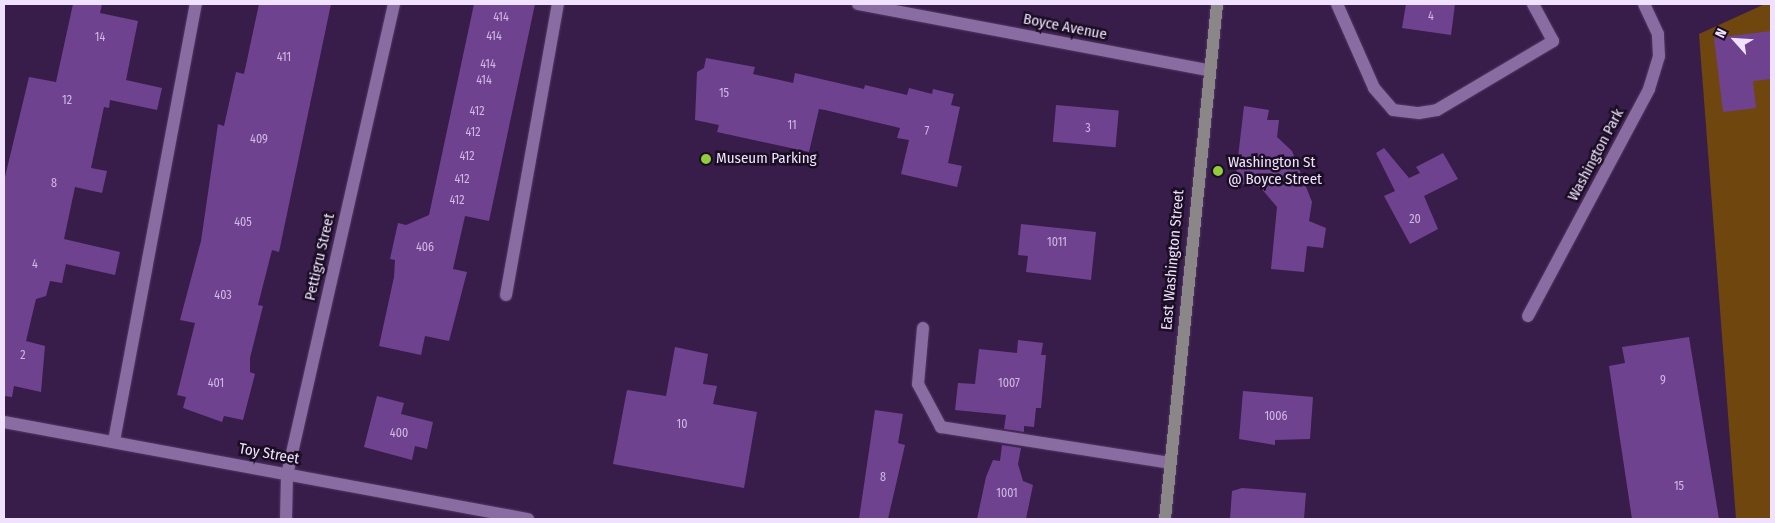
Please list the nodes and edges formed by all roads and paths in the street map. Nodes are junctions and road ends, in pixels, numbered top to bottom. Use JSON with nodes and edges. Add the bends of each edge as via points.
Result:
{"nodes":[{"id":1,"x":196,"y":4,"type":"edge"},
{"id":2,"x":394,"y":4,"type":"edge"},
{"id":3,"x":558,"y":4,"type":"edge"},
{"id":4,"x":858,"y":4,"type":"edge"},
{"id":5,"x":1216,"y":4,"type":"edge"},
{"id":6,"x":1337,"y":4,"type":"edge"},
{"id":7,"x":1533,"y":4,"type":"edge"},
{"id":8,"x":1644,"y":4,"type":"edge"},
{"id":9,"x":1206,"y":70,"type":"junction"},
{"id":10,"x":506,"y":294,"type":"dead end"},
{"id":11,"x":1528,"y":316,"type":"dead end"},
{"id":12,"x":923,"y":328,"type":"dead end"},
{"id":13,"x":4,"y":422,"type":"edge"},
{"id":14,"x":114,"y":441,"type":"junction"},
{"id":15,"x":1170,"y":463,"type":"junction"},
{"id":16,"x":287,"y":475,"type":"junction"},
{"id":17,"x":512,"y":518,"type":"edge"},
{"id":18,"x":286,"y":519,"type":"edge"},
{"id":19,"x":528,"y":519,"type":"edge"},
{"id":20,"x":1165,"y":519,"type":"edge"}],
"edges":[{"from":1,"to":14,"type":"street"},
{"from":2,"to":16,"type":"street","name":"Pettigru Street"},
{"from":3,"to":10,"type":"street"},
{"from":4,"to":9,"type":"street","name":"Boyce Avenue"},
{"from":5,"to":9,"type":"street","name":"East Washington Street"},
{"from":6,"to":7,"type":"street","via":[[1374,88],[1393,110],[1419,113],[1438,110],[1553,41]]},
{"from":8,"to":11,"type":"street","name":"Washington Park","via":[[1658,42],[1650,89]]},
{"from":9,"to":15,"type":"street","name":"East Washington Street"},
{"from":12,"to":15,"type":"street","via":[[918,384],[941,427]]},
{"from":13,"to":14,"type":"street","name":"Toy Street"},
{"from":14,"to":16,"type":"street","name":"Toy Street"},
{"from":15,"to":20,"type":"street","name":"East Washington Street"},
{"from":16,"to":17,"type":"street","name":"Toy Street"},
{"from":16,"to":18,"type":"street","name":"Pettigru Street"},
{"from":17,"to":19,"type":"street","name":"Toy Street"}]}
